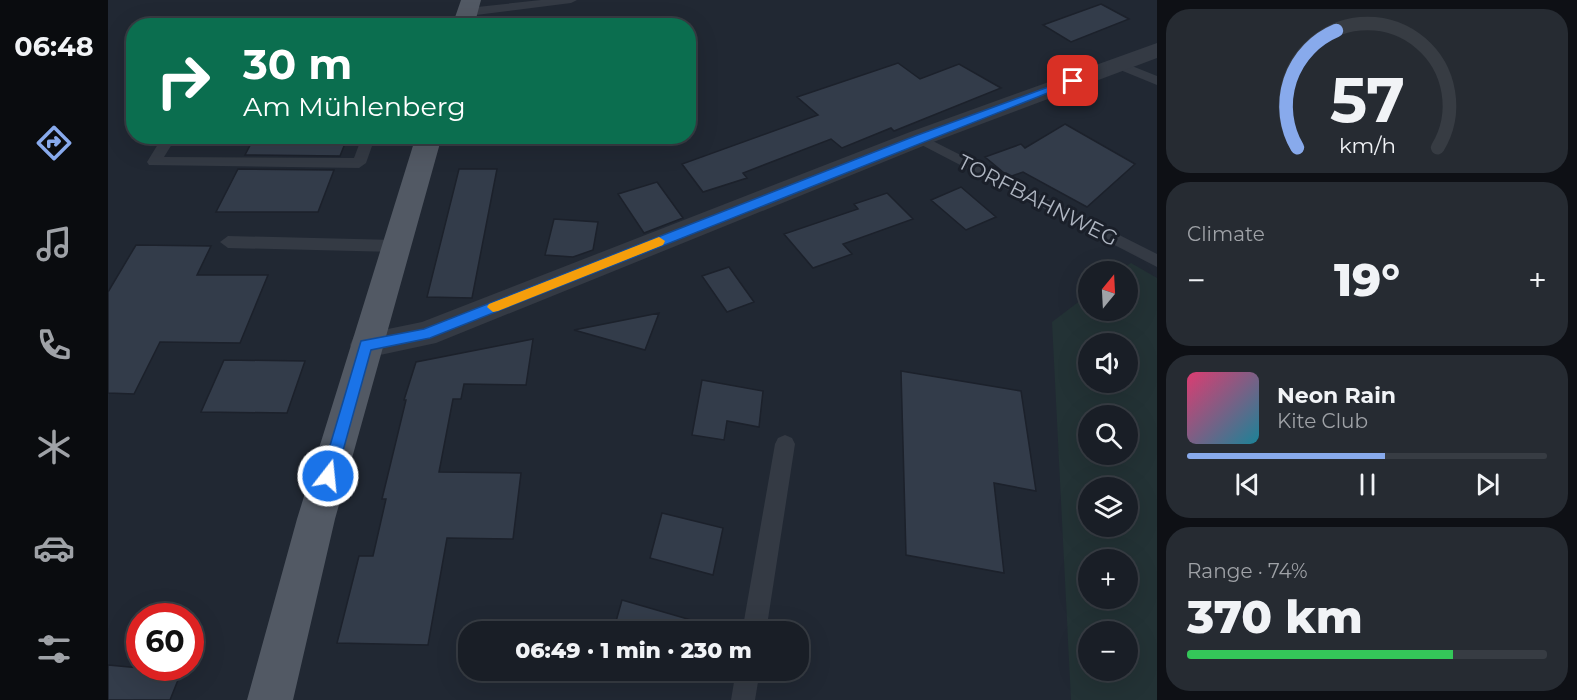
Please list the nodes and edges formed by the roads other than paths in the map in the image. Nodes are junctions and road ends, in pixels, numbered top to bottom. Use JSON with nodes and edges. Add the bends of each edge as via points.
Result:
{"nodes":[{"id":1,"x":571,"y":0,"type":"edge"},
{"id":2,"x":467,"y":12,"type":"edge"},
{"id":3,"x":1157,"y":50,"type":"edge"},
{"id":4,"x":1117,"y":64,"type":"junction"},
{"id":5,"x":1157,"y":81,"type":"edge"},
{"id":6,"x":919,"y":138,"type":"junction"},
{"id":7,"x":165,"y":144,"type":"edge"},
{"id":8,"x":366,"y":144,"type":"edge"},
{"id":9,"x":427,"y":144,"type":"edge"},
{"id":10,"x":228,"y":242,"type":"dead end"},
{"id":11,"x":396,"y":246,"type":"junction"},
{"id":12,"x":1157,"y":261,"type":"edge"},
{"id":13,"x":366,"y":345,"type":"junction"},
{"id":14,"x":785,"y":444,"type":"dead end"},
{"id":15,"x":756,"y":621,"type":"edge"},
{"id":16,"x":746,"y":681,"type":"edge"},
{"id":17,"x":270,"y":700,"type":"edge"},
{"id":18,"x":743,"y":700,"type":"edge"}],
"edges":[{"from":1,"to":2,"type":"lane"},
{"from":3,"to":4,"type":"street"},
{"from":4,"to":5,"type":"lane"},
{"from":4,"to":6,"type":"street"},
{"from":6,"to":12,"type":"lane","name":"TORFBAHNWEG"},
{"from":6,"to":13,"type":"street","via":[[425,334]]},
{"from":7,"to":8,"type":"lane","via":[[154,162],[359,163]]},
{"from":9,"to":11,"type":"main road"},
{"from":10,"to":11,"type":"lane"},
{"from":11,"to":13,"type":"main road"},
{"from":13,"to":17,"type":"main road","via":[[302,570]]},
{"from":14,"to":15,"type":"lane"},
{"from":16,"to":18,"type":"lane"}]}
